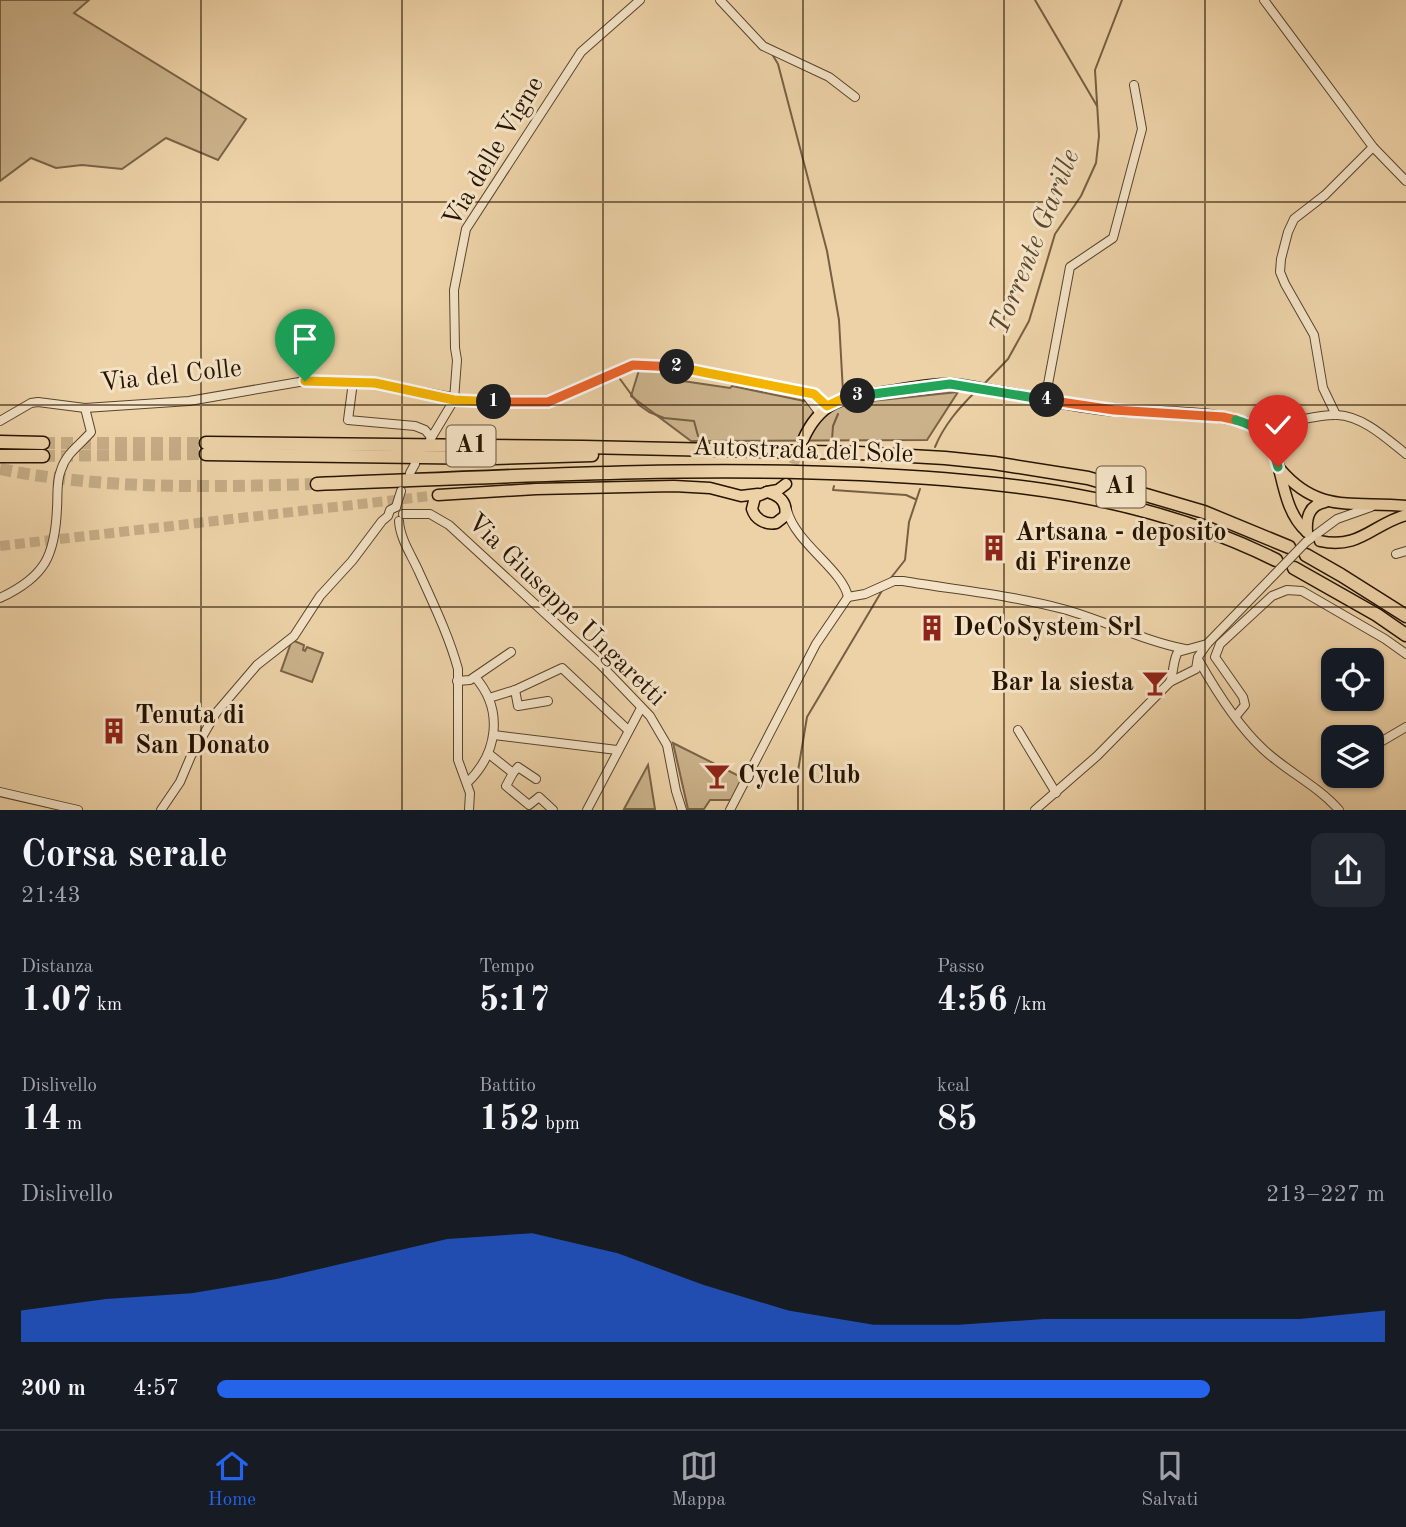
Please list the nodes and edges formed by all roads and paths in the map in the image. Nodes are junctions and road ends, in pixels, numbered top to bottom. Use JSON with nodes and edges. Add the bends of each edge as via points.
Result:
{"nodes":[{"id":1,"x":640,"y":0,"type":"edge"},
{"id":2,"x":720,"y":0,"type":"edge"},
{"id":3,"x":1264,"y":0,"type":"edge"},
{"id":4,"x":1134,"y":85,"type":"dead end"},
{"id":5,"x":855,"y":97,"type":"dead end"},
{"id":6,"x":1373,"y":147,"type":"junction"},
{"id":7,"x":1406,"y":181,"type":"edge"},
{"id":8,"x":353,"y":383,"type":"junction"},
{"id":9,"x":454,"y":400,"type":"junction"},
{"id":10,"x":1045,"y":400,"type":"junction"},
{"id":11,"x":85,"y":408,"type":"junction"},
{"id":12,"x":823,"y":409,"type":"junction"},
{"id":13,"x":1336,"y":415,"type":"junction"},
{"id":14,"x":0,"y":421,"type":"edge"},
{"id":15,"x":803,"y":440,"type":"tunnel mouth"},
{"id":16,"x":0,"y":442,"type":"edge"},
{"id":17,"x":1272,"y":443,"type":"junction"},
{"id":18,"x":206,"y":449,"type":"tunnel mouth"},
{"id":19,"x":1406,"y":454,"type":"edge"},
{"id":20,"x":0,"y":456,"type":"edge"},
{"id":21,"x":415,"y":464,"type":"dead end"},
{"id":22,"x":1278,"y":467,"type":"junction"},
{"id":23,"x":410,"y":473,"type":"dead end"},
{"id":24,"x":317,"y":484,"type":"tunnel mouth"},
{"id":25,"x":401,"y":491,"type":"dead end"},
{"id":26,"x":763,"y":493,"type":"junction"},
{"id":27,"x":438,"y":495,"type":"tunnel mouth"},
{"id":28,"x":741,"y":495,"type":"junction"},
{"id":29,"x":1328,"y":501,"type":"junction"},
{"id":30,"x":785,"y":504,"type":"junction"},
{"id":31,"x":396,"y":507,"type":"junction"},
{"id":32,"x":1402,"y":508,"type":"edge"},
{"id":33,"x":752,"y":509,"type":"junction"},
{"id":34,"x":388,"y":516,"type":"junction"},
{"id":35,"x":401,"y":518,"type":"junction"},
{"id":36,"x":776,"y":523,"type":"junction"},
{"id":37,"x":793,"y":528,"type":"junction"},
{"id":38,"x":1307,"y":537,"type":"junction"},
{"id":39,"x":1320,"y":541,"type":"dead end"},
{"id":40,"x":1289,"y":547,"type":"dead end"},
{"id":41,"x":1406,"y":551,"type":"edge"},
{"id":42,"x":1396,"y":554,"type":"dead end"},
{"id":43,"x":1306,"y":555,"type":"dead end"},
{"id":44,"x":1276,"y":560,"type":"dead end"},
{"id":45,"x":1294,"y":568,"type":"dead end"},
{"id":46,"x":848,"y":597,"type":"junction"},
{"id":47,"x":0,"y":598,"type":"edge"},
{"id":48,"x":1406,"y":617,"type":"edge"},
{"id":49,"x":1406,"y":635,"type":"edge"},
{"id":50,"x":1207,"y":644,"type":"junction"},
{"id":51,"x":1187,"y":649,"type":"junction"},
{"id":52,"x":511,"y":652,"type":"dead end"},
{"id":53,"x":1406,"y":654,"type":"edge"},
{"id":54,"x":1199,"y":659,"type":"junction"},
{"id":55,"x":1175,"y":667,"type":"junction"},
{"id":56,"x":1188,"y":673,"type":"junction"},
{"id":57,"x":475,"y":677,"type":"junction"},
{"id":58,"x":1209,"y":680,"type":"junction"},
{"id":59,"x":457,"y":681,"type":"junction"},
{"id":60,"x":1170,"y":682,"type":"junction"},
{"id":61,"x":515,"y":690,"type":"junction"},
{"id":62,"x":489,"y":698,"type":"junction"},
{"id":63,"x":548,"y":701,"type":"dead end"},
{"id":64,"x":641,"y":708,"type":"junction"},
{"id":65,"x":1236,"y":716,"type":"junction"},
{"id":66,"x":1406,"y":727,"type":"edge"},
{"id":67,"x":628,"y":730,"type":"junction"},
{"id":68,"x":1018,"y":730,"type":"dead end"},
{"id":69,"x":494,"y":735,"type":"junction"},
{"id":70,"x":1384,"y":740,"type":"edge"},
{"id":71,"x":617,"y":750,"type":"junction"},
{"id":72,"x":489,"y":754,"type":"junction"},
{"id":73,"x":513,"y":774,"type":"junction"},
{"id":74,"x":536,"y":779,"type":"dead end"},
{"id":75,"x":467,"y":783,"type":"junction"},
{"id":76,"x":0,"y":792,"type":"edge"},
{"id":77,"x":1056,"y":793,"type":"junction"},
{"id":78,"x":681,"y":809,"type":"edge"},
{"id":79,"x":78,"y":810,"type":"edge"},
{"id":80,"x":161,"y":810,"type":"edge"},
{"id":81,"x":469,"y":810,"type":"edge"},
{"id":82,"x":553,"y":810,"type":"edge"},
{"id":83,"x":587,"y":810,"type":"edge"},
{"id":84,"x":730,"y":810,"type":"edge"},
{"id":85,"x":1035,"y":810,"type":"edge"},
{"id":86,"x":1339,"y":810,"type":"edge"}],
"edges":[{"from":1,"to":9,"type":"street","name":"Via delle Vigne","via":[[581,52],[466,229],[454,290]]},
{"from":2,"to":5,"type":"street","via":[[763,47],[829,77]]},
{"from":3,"to":6,"type":"street"},
{"from":4,"to":10,"type":"street","via":[[1142,129],[1113,238],[1070,267]]},
{"from":6,"to":7,"type":"street"},
{"from":6,"to":13,"type":"street","via":[[1294,219],[1280,259],[1284,284],[1314,335],[1323,388]]},
{"from":8,"to":9,"type":"street","name":"Via del Colle","via":[[375,383]]},
{"from":8,"to":9,"type":"street","via":[[348,421],[415,426],[431,438]]},
{"from":8,"to":11,"type":"street","name":"Via del Colle","via":[[305,381],[189,401]]},
{"from":9,"to":12,"type":"street","name":"Via del Colle","via":[[548,402],[642,364],[802,391]]},
{"from":10,"to":12,"type":"main road","via":[[935,385],[853,397]]},
{"from":10,"to":17,"type":"main road","via":[[1239,420]]},
{"from":11,"to":14,"type":"street","name":"Via del Colle","via":[[37,402]]},
{"from":11,"to":47,"type":"street","via":[[91,432],[60,470],[55,541],[37,574]]},
{"from":12,"to":15,"type":"main road"},
{"from":13,"to":17,"type":"street","via":[[1287,422]]},
{"from":13,"to":19,"type":"street","via":[[1366,425]]},
{"from":16,"to":20,"type":"highway","via":[[43,449]]},
{"from":17,"to":22,"type":"main road"},
{"from":18,"to":40,"type":"highway","name":"Autostrada del Sole","number":"A1","via":[[736,451],[945,458],[1088,478],[1204,512]]},
{"from":21,"to":23,"type":"street"},
{"from":22,"to":29,"type":"main road","via":[[1303,492]]},
{"from":22,"to":38,"type":"main road","via":[[1292,513]]},
{"from":24,"to":44,"type":"highway","name":"Autostrada del Sole","number":"A1","via":[[711,470],[937,479],[1027,487],[1135,507]]},
{"from":25,"to":31,"type":"street"},
{"from":26,"to":28,"type":"main road"},
{"from":26,"to":30,"type":"main road"},
{"from":26,"to":33,"type":"main road","via":[[753,501]]},
{"from":27,"to":28,"type":"main road","via":[[674,486]]},
{"from":28,"to":33,"type":"main road"},
{"from":29,"to":32,"type":"main road"},
{"from":29,"to":38,"type":"main road","via":[[1314,506]]},
{"from":30,"to":36,"type":"main road","via":[[783,519]]},
{"from":30,"to":37,"type":"street"},
{"from":31,"to":34,"type":"street"},
{"from":31,"to":35,"type":"street","via":[[402,510]]},
{"from":32,"to":38,"type":"street","via":[[1369,508],[1346,515]]},
{"from":32,"to":39,"type":"main road","via":[[1395,518],[1355,541]]},
{"from":33,"to":36,"type":"main road","via":[[759,519]]},
{"from":34,"to":35,"type":"street","via":[[393,521]]},
{"from":34,"to":80,"type":"street","via":[[320,596],[295,636],[257,665],[216,713]]},
{"from":35,"to":59,"type":"street","via":[[400,533],[454,654]]},
{"from":35,"to":64,"type":"street","name":"Via Giuseppe Ungaretti","via":[[430,514],[449,525],[600,664]]},
{"from":36,"to":37,"type":"street"},
{"from":37,"to":46,"type":"street"},
{"from":38,"to":50,"type":"street","bridge":true},
{"from":41,"to":42,"type":"street"},
{"from":43,"to":48,"type":"highway"},
{"from":45,"to":49,"type":"highway"},
{"from":46,"to":51,"type":"street","via":[[903,581],[1061,608]]},
{"from":46,"to":84,"type":"street","via":[[820,636]]},
{"from":50,"to":51,"type":"street"},
{"from":50,"to":54,"type":"street"},
{"from":51,"to":54,"type":"street"},
{"from":51,"to":55,"type":"street","via":[[1175,655]]},
{"from":52,"to":57,"type":"street"},
{"from":53,"to":65,"type":"street","via":[[1302,591],[1280,593],[1220,644],[1215,657],[1245,705]]},
{"from":54,"to":56,"type":"street","via":[[1196,669]]},
{"from":54,"to":58,"type":"street"},
{"from":55,"to":56,"type":"street"},
{"from":55,"to":60,"type":"street"},
{"from":56,"to":58,"type":"street"},
{"from":56,"to":60,"type":"street"},
{"from":57,"to":59,"type":"street"},
{"from":57,"to":62,"type":"street"},
{"from":58,"to":65,"type":"street"},
{"from":59,"to":75,"type":"street","via":[[458,760]]},
{"from":60,"to":77,"type":"street"},
{"from":61,"to":62,"type":"street"},
{"from":61,"to":63,"type":"street","via":[[518,706]]},
{"from":61,"to":67,"type":"street","via":[[562,668]]},
{"from":62,"to":69,"type":"street"},
{"from":64,"to":67,"type":"street"},
{"from":64,"to":78,"type":"street","name":"Via Giuseppe Ungaretti","via":[[667,745]]},
{"from":65,"to":86,"type":"street","via":[[1263,749]]},
{"from":66,"to":70,"type":"street"},
{"from":67,"to":71,"type":"street"},
{"from":68,"to":77,"type":"street"},
{"from":69,"to":71,"type":"street"},
{"from":69,"to":72,"type":"street"},
{"from":71,"to":83,"type":"street"},
{"from":72,"to":73,"type":"street"},
{"from":72,"to":75,"type":"street"},
{"from":73,"to":74,"type":"street","via":[[518,767]]},
{"from":73,"to":82,"type":"street","via":[[506,786],[530,805],[539,797]]},
{"from":75,"to":81,"type":"street"},
{"from":76,"to":79,"type":"street"},
{"from":77,"to":85,"type":"street"}]}
